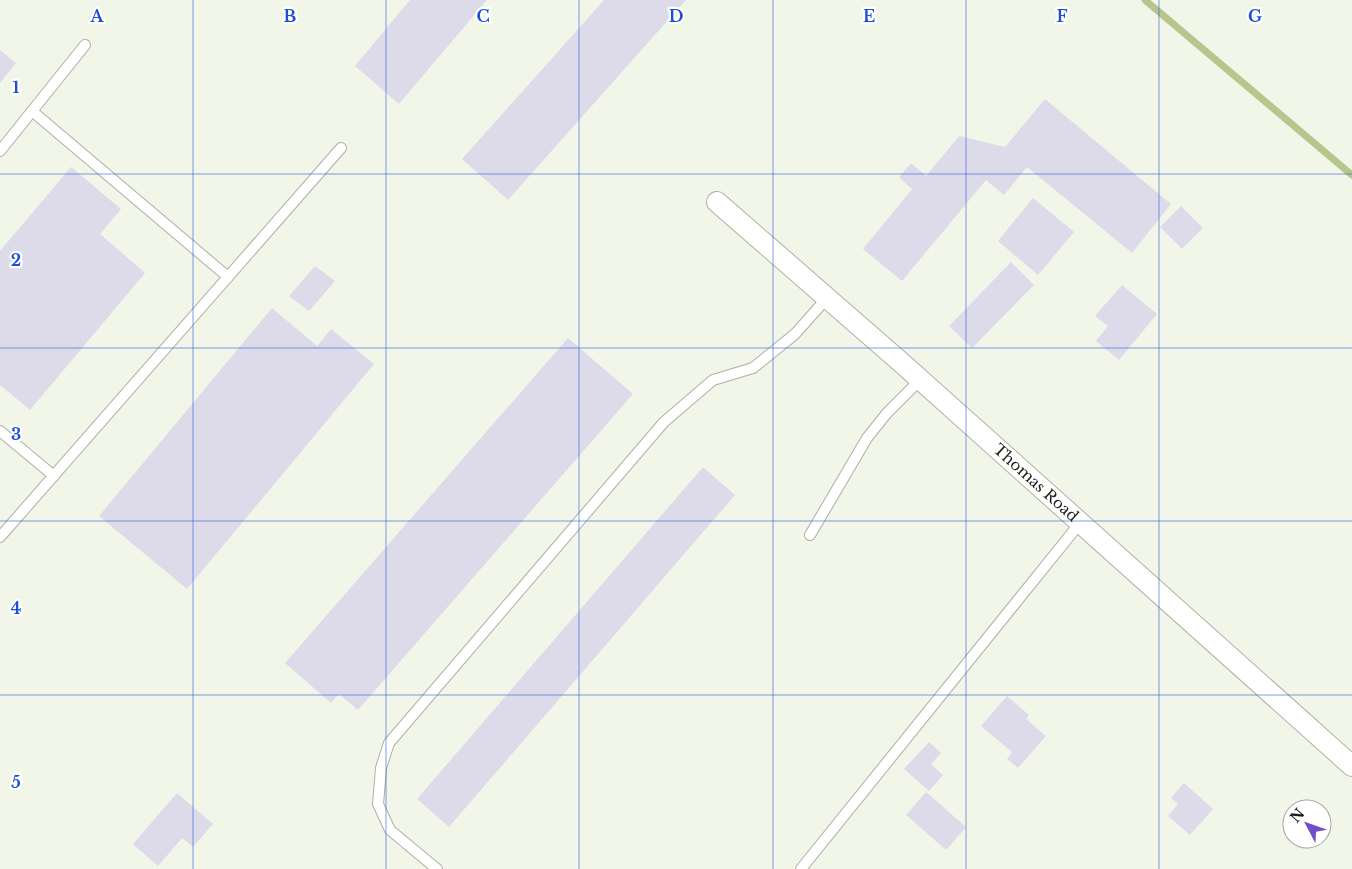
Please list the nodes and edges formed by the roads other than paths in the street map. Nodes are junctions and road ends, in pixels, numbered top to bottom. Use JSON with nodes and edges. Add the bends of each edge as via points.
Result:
{"nodes":[{"id":1,"x":85,"y":45,"type":"dead end"},
{"id":2,"x":32,"y":111,"type":"junction"},
{"id":3,"x":341,"y":148,"type":"dead end"},
{"id":4,"x":0,"y":151,"type":"edge"},
{"id":5,"x":717,"y":202,"type":"dead end"},
{"id":6,"x":228,"y":277,"type":"junction"},
{"id":7,"x":827,"y":298,"type":"junction"},
{"id":8,"x":920,"y":380,"type":"junction"},
{"id":9,"x":0,"y":431,"type":"edge"},
{"id":10,"x":54,"y":476,"type":"junction"},
{"id":11,"x":1080,"y":523,"type":"junction"},
{"id":12,"x":810,"y":535,"type":"dead end"},
{"id":13,"x":0,"y":538,"type":"edge"},
{"id":14,"x":1352,"y":766,"type":"edge"},
{"id":15,"x":437,"y":869,"type":"edge"},
{"id":16,"x":801,"y":869,"type":"edge"}],
"edges":[{"from":1,"to":2,"type":"lane"},
{"from":2,"to":4,"type":"lane"},
{"from":2,"to":6,"type":"lane"},
{"from":3,"to":6,"type":"lane"},
{"from":5,"to":7,"type":"street","name":"Thomas Road"},
{"from":6,"to":10,"type":"lane"},
{"from":7,"to":8,"type":"street","name":"Thomas Road"},
{"from":7,"to":15,"type":"lane","via":[[795,334],[753,368],[713,380],[664,422],[389,743],[380,768],[378,804],[390,830]]},
{"from":8,"to":11,"type":"street","name":"Thomas Road"},
{"from":8,"to":12,"type":"lane","via":[[887,413],[868,438]]},
{"from":9,"to":10,"type":"lane"},
{"from":10,"to":13,"type":"lane"},
{"from":11,"to":14,"type":"street","name":"Thomas Road"},
{"from":11,"to":16,"type":"lane"}]}
